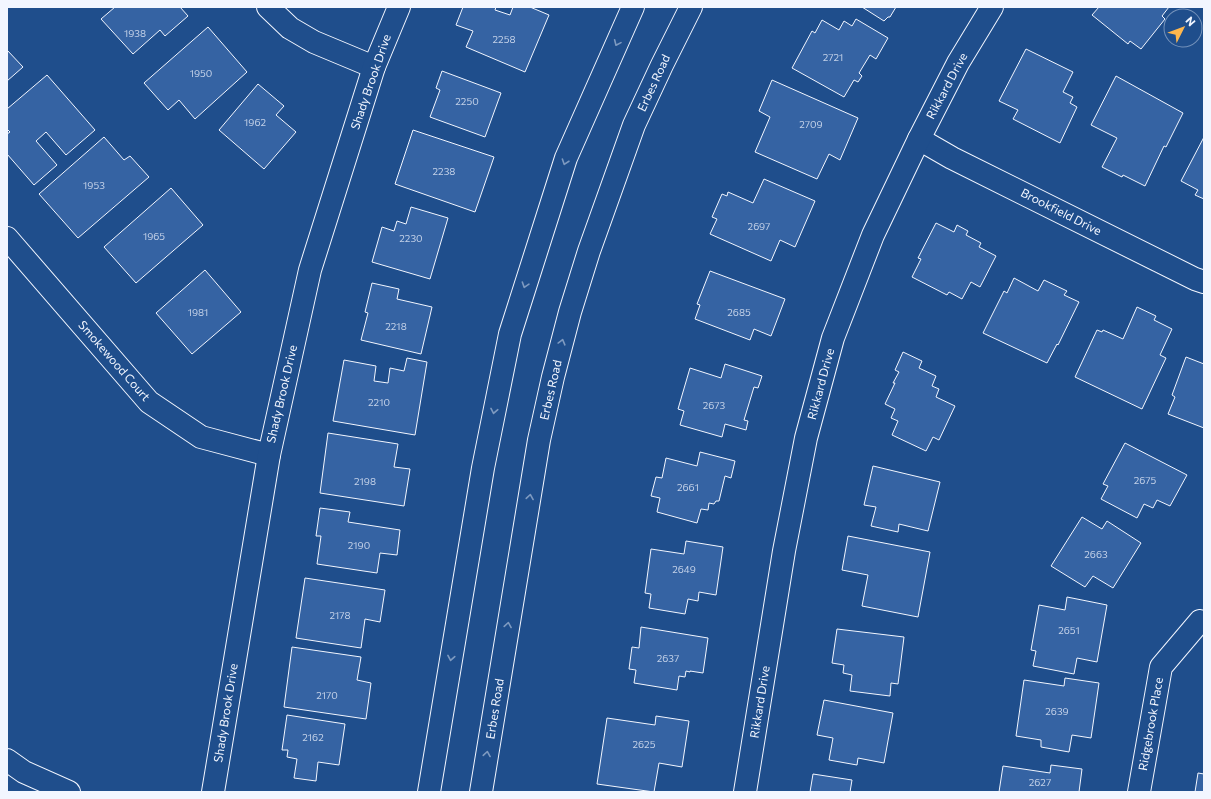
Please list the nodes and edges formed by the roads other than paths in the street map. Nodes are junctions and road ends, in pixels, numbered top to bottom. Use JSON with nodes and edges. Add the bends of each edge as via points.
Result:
{"nodes":[{"id":1,"x":268,"y":7,"type":"edge"},
{"id":2,"x":399,"y":7,"type":"edge"},
{"id":3,"x":633,"y":7,"type":"edge"},
{"id":4,"x":691,"y":7,"type":"edge"},
{"id":5,"x":992,"y":7,"type":"edge"},
{"id":6,"x":374,"y":67,"type":"junction"},
{"id":7,"x":919,"y":139,"type":"junction"},
{"id":8,"x":7,"y":238,"type":"edge"},
{"id":9,"x":1204,"y":282,"type":"edge"},
{"id":10,"x":269,"y":455,"type":"junction"},
{"id":11,"x":1200,"y":621,"type":"dead end"},
{"id":12,"x":7,"y":760,"type":"edge"},
{"id":13,"x":70,"y":792,"type":"edge"},
{"id":14,"x":213,"y":792,"type":"edge"},
{"id":15,"x":429,"y":792,"type":"edge"},
{"id":16,"x":481,"y":792,"type":"edge"},
{"id":17,"x":745,"y":792,"type":"edge"},
{"id":18,"x":1139,"y":792,"type":"edge"}],
"edges":[{"from":1,"to":6,"type":"street","via":[[290,28],[314,42]]},
{"from":2,"to":6,"type":"street","name":"Shady Brook Drive"},
{"from":3,"to":15,"type":"street","one_way":true,"via":[[566,158],[510,334],[483,468]]},
{"from":16,"to":4,"type":"street","name":"Erbes Road","one_way":true,"via":[[539,440],[568,320],[589,251],[634,125]]},
{"from":5,"to":7,"type":"street","name":"Rikkard Drive","via":[[958,63]]},
{"from":6,"to":10,"type":"street","name":"Shady Brook Drive","via":[[310,270]]},
{"from":7,"to":9,"type":"street","name":"Brookfield Drive","via":[[966,165]]},
{"from":7,"to":17,"type":"street","name":"Rikkard Drive","via":[[873,235],[833,338],[806,438],[784,551]]},
{"from":8,"to":10,"type":"street","name":"Smokewood Court","via":[[149,402],[201,437]]},
{"from":10,"to":14,"type":"street","name":"Shady Brook Drive"},
{"from":11,"to":18,"type":"street","name":"Ridgebrook Place","via":[[1161,667]]},
{"from":12,"to":13,"type":"street","via":[[24,772]]}]}
